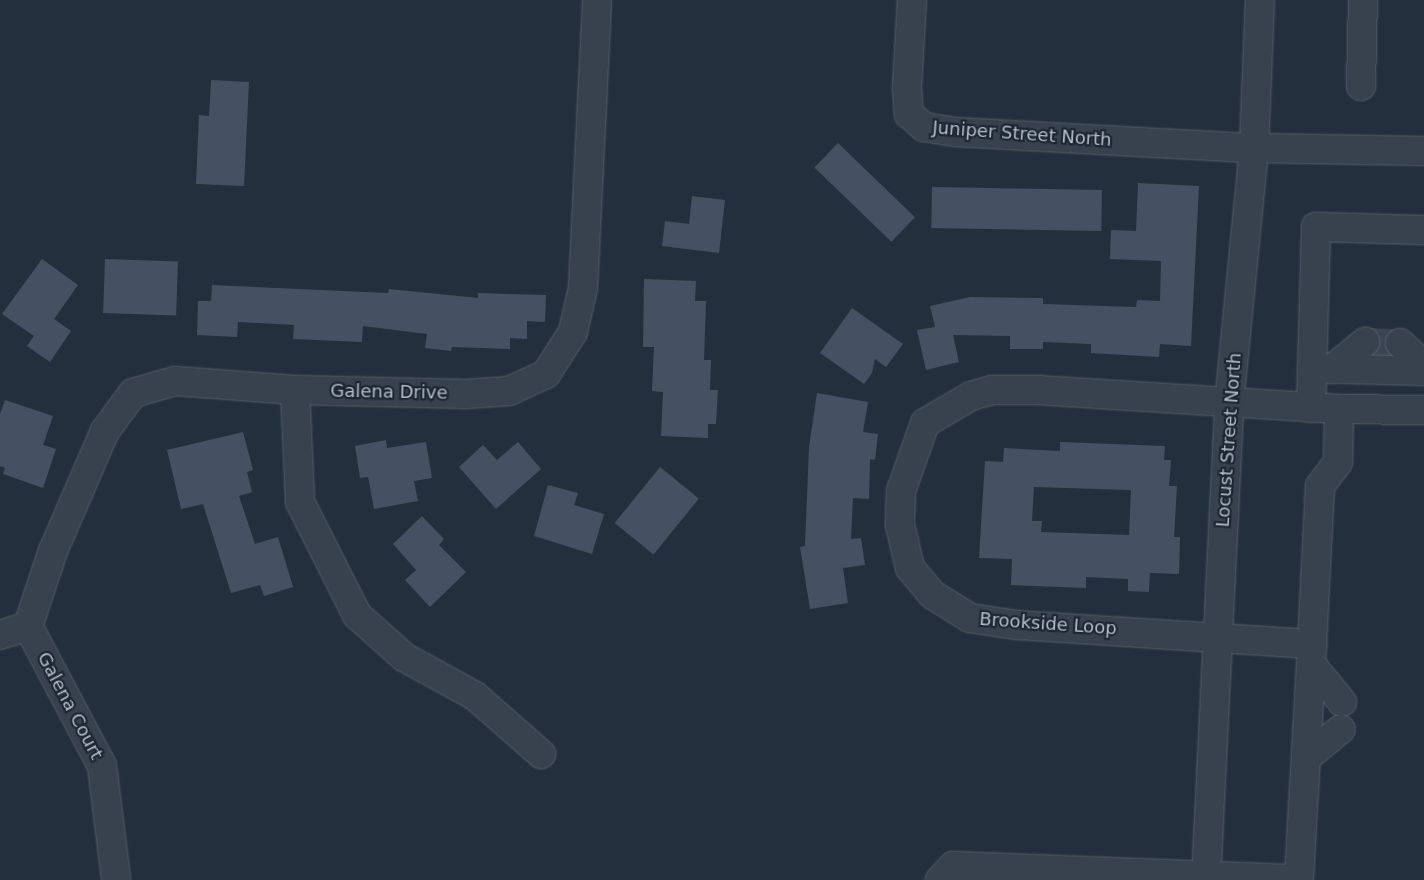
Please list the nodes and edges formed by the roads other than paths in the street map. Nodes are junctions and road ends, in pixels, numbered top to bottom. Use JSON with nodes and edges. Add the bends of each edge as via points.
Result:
{"nodes":[{"id":1,"x":597,"y":0,"type":"edge"},
{"id":2,"x":912,"y":0,"type":"edge"},
{"id":3,"x":1260,"y":0,"type":"edge"},
{"id":4,"x":1363,"y":0,"type":"edge"},
{"id":5,"x":1361,"y":86,"type":"dead end"},
{"id":6,"x":1254,"y":148,"type":"junction"},
{"id":7,"x":1424,"y":151,"type":"edge"},
{"id":8,"x":1424,"y":230,"type":"edge"},
{"id":9,"x":1365,"y":342,"type":"tunnel mouth"},
{"id":10,"x":1400,"y":343,"type":"tunnel mouth"},
{"id":11,"x":1424,"y":365,"type":"edge"},
{"id":12,"x":1322,"y":368,"type":"junction"},
{"id":13,"x":1424,"y":371,"type":"edge"},
{"id":14,"x":295,"y":390,"type":"junction"},
{"id":15,"x":1229,"y":404,"type":"junction"},
{"id":16,"x":1311,"y":408,"type":"junction"},
{"id":17,"x":1339,"y":409,"type":"junction"},
{"id":18,"x":1424,"y":410,"type":"edge"},
{"id":19,"x":28,"y":626,"type":"junction"},
{"id":20,"x":0,"y":634,"type":"edge"},
{"id":21,"x":1218,"y":638,"type":"junction"},
{"id":22,"x":1311,"y":654,"type":"junction"},
{"id":23,"x":1342,"y":702,"type":"dead end"},
{"id":24,"x":1342,"y":729,"type":"dead end"},
{"id":25,"x":542,"y":754,"type":"dead end"},
{"id":26,"x":1306,"y":758,"type":"junction"},
{"id":27,"x":1206,"y":877,"type":"edge"},
{"id":28,"x":116,"y":878,"type":"dead end"},
{"id":29,"x":1299,"y":879,"type":"edge"},
{"id":30,"x":940,"y":880,"type":"edge"}],
"edges":[{"from":1,"to":14,"type":"street","name":"Galena Drive","via":[[583,288],[573,332],[546,374],[509,391],[466,394]]},
{"from":2,"to":6,"type":"street","name":"Juniper Street North","via":[[907,88],[909,114],[924,127],[955,132]]},
{"from":3,"to":6,"type":"street","name":"Locust Street North"},
{"from":4,"to":5,"type":"street"},
{"from":6,"to":7,"type":"street"},
{"from":6,"to":15,"type":"street","name":"Locust Street North"},
{"from":8,"to":12,"type":"street","via":[[1316,227]]},
{"from":9,"to":12,"type":"street"},
{"from":10,"to":11,"type":"street"},
{"from":12,"to":13,"type":"street"},
{"from":12,"to":16,"type":"street"},
{"from":14,"to":19,"type":"street","name":"Galena Drive","via":[[175,381],[133,393],[105,431],[53,551]]},
{"from":14,"to":25,"type":"street","via":[[300,502],[357,615],[404,658],[475,696]]},
{"from":15,"to":16,"type":"street","name":"Brookside Loop"},
{"from":15,"to":21,"type":"street","name":"Locust Street North"},
{"from":15,"to":21,"type":"street","name":"Brookside Loop","via":[[1041,390],[992,390],[971,396],[925,423],[901,491],[900,526],[910,568],[933,596],[970,618],[1017,625]]},
{"from":16,"to":17,"type":"street","name":"Brookside Loop"},
{"from":17,"to":18,"type":"street","name":"Brookside Loop"},
{"from":17,"to":22,"type":"street","via":[[1338,462],[1320,486]]},
{"from":19,"to":20,"type":"street"},
{"from":19,"to":28,"type":"street","name":"Galena Court","via":[[102,766]]},
{"from":21,"to":22,"type":"street","name":"Brookside Loop"},
{"from":21,"to":27,"type":"street","name":"Locust Street North"},
{"from":22,"to":23,"type":"street"},
{"from":22,"to":26,"type":"street"},
{"from":24,"to":26,"type":"street"},
{"from":26,"to":29,"type":"street"},
{"from":27,"to":29,"type":"street"},
{"from":27,"to":30,"type":"street","via":[[953,866]]}]}
